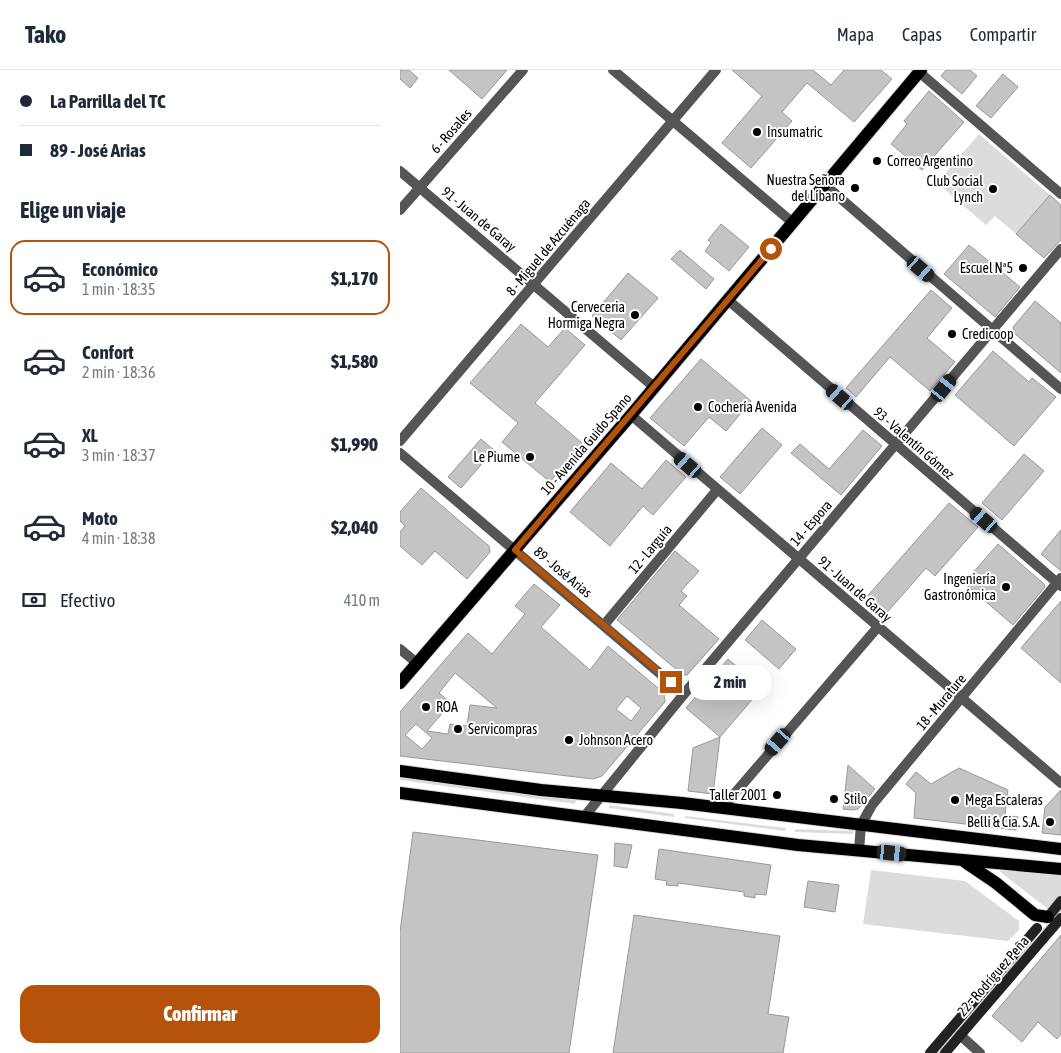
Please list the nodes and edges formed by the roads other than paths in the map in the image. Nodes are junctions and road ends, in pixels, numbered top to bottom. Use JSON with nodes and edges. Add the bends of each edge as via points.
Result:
{"nodes":[{"id":1,"x":523,"y":70,"type":"edge"},
{"id":2,"x":613,"y":70,"type":"edge"},
{"id":3,"x":716,"y":70,"type":"edge"},
{"id":4,"x":920,"y":71,"type":"edge"},
{"id":5,"x":673,"y":122,"type":"junction"},
{"id":6,"x":400,"y":171,"type":"edge"},
{"id":7,"x":825,"y":185,"type":"junction"},
{"id":8,"x":420,"y":188,"type":"junction"},
{"id":9,"x":1061,"y":194,"type":"edge"},
{"id":10,"x":400,"y":210,"type":"edge"},
{"id":11,"x":793,"y":223,"type":"junction"},
{"id":12,"x":1061,"y":249,"type":"edge"},
{"id":13,"x":535,"y":284,"type":"junction"},
{"id":14,"x":728,"y":300,"type":"junction"},
{"id":15,"x":991,"y":330,"type":"junction"},
{"id":16,"x":654,"y":387,"type":"junction"},
{"id":17,"x":1061,"y":390,"type":"edge"},
{"id":18,"x":631,"y":415,"type":"junction"},
{"id":19,"x":400,"y":441,"type":"edge"},
{"id":20,"x":896,"y":446,"type":"junction"},
{"id":21,"x":400,"y":453,"type":"edge"},
{"id":22,"x":717,"y":490,"type":"junction"},
{"id":23,"x":515,"y":550,"type":"junction"},
{"id":24,"x":800,"y":558,"type":"junction"},
{"id":25,"x":1060,"y":582,"type":"edge"},
{"id":26,"x":604,"y":625,"type":"junction"},
{"id":27,"x":877,"y":628,"type":"junction"},
{"id":28,"x":400,"y":649,"type":"edge"},
{"id":29,"x":418,"y":664,"type":"junction"},
{"id":30,"x":400,"y":683,"type":"edge"},
{"id":31,"x":684,"y":694,"type":"junction"},
{"id":32,"x":962,"y":699,"type":"junction"},
{"id":33,"x":400,"y":771,"type":"edge"},
{"id":34,"x":1061,"y":783,"type":"edge"},
{"id":35,"x":400,"y":793,"type":"edge"},
{"id":36,"x":602,"y":794,"type":"junction"},
{"id":37,"x":724,"y":808,"type":"junction"},
{"id":38,"x":584,"y":817,"type":"junction"},
{"id":39,"x":861,"y":825,"type":"junction"},
{"id":40,"x":1061,"y":849,"type":"edge"},
{"id":41,"x":859,"y":850,"type":"junction"},
{"id":42,"x":963,"y":860,"type":"junction"},
{"id":43,"x":1061,"y":864,"type":"edge"},
{"id":44,"x":1061,"y":870,"type":"edge"},
{"id":45,"x":1061,"y":901,"type":"edge"},
{"id":46,"x":1041,"y":916,"type":"junction"},
{"id":47,"x":1061,"y":918,"type":"edge"},
{"id":48,"x":1037,"y":928,"type":"joint"},
{"id":49,"x":960,"y":1035,"type":"junction"},
{"id":50,"x":930,"y":1053,"type":"edge"},
{"id":51,"x":945,"y":1053,"type":"edge"},
{"id":52,"x":980,"y":1053,"type":"edge"}],
"edges":[{"from":1,"to":8,"type":"street","name":"6 - Rosales"},
{"from":2,"to":5,"type":"street"},
{"from":3,"to":5,"type":"street","name":"8 - Miguel de Azcuénaga"},
{"from":4,"to":7,"type":"main road","name":"10 - Avenida Guido Spano"},
{"from":4,"to":9,"type":"street"},
{"from":5,"to":11,"type":"street"},
{"from":5,"to":13,"type":"street","name":"8 - Miguel de Azcuénaga"},
{"from":6,"to":8,"type":"street","name":"91 - Juan de Garay"},
{"from":7,"to":11,"type":"main road","name":"10 - Avenida Guido Spano"},
{"from":7,"to":15,"type":"street"},
{"from":8,"to":10,"type":"street","name":"6 - Rosales"},
{"from":8,"to":13,"type":"street","name":"91 - Juan de Garay"},
{"from":11,"to":14,"type":"main road","name":"10 - Avenida Guido Spano"},
{"from":12,"to":15,"type":"street","name":"14 - Espora"},
{"from":13,"to":16,"type":"street","name":"91 - Juan de Garay"},
{"from":13,"to":19,"type":"street","name":"8 - Miguel de Azcuénaga"},
{"from":14,"to":16,"type":"main road","name":"10 - Avenida Guido Spano"},
{"from":14,"to":20,"type":"street","name":"93 - Valentín Gómez"},
{"from":15,"to":17,"type":"street"},
{"from":15,"to":20,"type":"street","name":"14 - Espora"},
{"from":16,"to":18,"type":"main road","name":"10 - Avenida Guido Spano"},
{"from":18,"to":22,"type":"street","name":"91 - Juan de Garay"},
{"from":18,"to":23,"type":"main road","name":"10 - Avenida Guido Spano"},
{"from":20,"to":24,"type":"street","name":"14 - Espora"},
{"from":20,"to":25,"type":"street","name":"93 - Valentín Gómez"},
{"from":21,"to":23,"type":"street","name":"89 - José Arias"},
{"from":22,"to":24,"type":"street","name":"91 - Juan de Garay"},
{"from":22,"to":26,"type":"street","name":"12 - Larguía"},
{"from":23,"to":26,"type":"street","name":"89 - José Arias"},
{"from":23,"to":29,"type":"main road","name":"10 - Avenida Guido Spano"},
{"from":24,"to":27,"type":"street","name":"91 - Juan de Garay"},
{"from":24,"to":31,"type":"street","name":"14 - Espora"},
{"from":25,"to":32,"type":"street","name":"18 - Murature"},
{"from":26,"to":31,"type":"street","name":"89 - José Arias"},
{"from":27,"to":32,"type":"street","name":"91 - Juan de Garay"},
{"from":27,"to":37,"type":"street"},
{"from":28,"to":29,"type":"street"},
{"from":29,"to":30,"type":"main road","name":"10 - Avenida Guido Spano"},
{"from":31,"to":36,"type":"street","name":"14 - Espora"},
{"from":32,"to":34,"type":"street","name":"91 - Juan de Garay"},
{"from":32,"to":39,"type":"street","name":"18 - Murature","via":[[872,804]]},
{"from":33,"to":36,"type":"main road","via":[[541,790]]},
{"from":35,"to":38,"type":"main road"},
{"from":36,"to":37,"type":"main road"},
{"from":36,"to":38,"type":"street","name":"14 - Espora"},
{"from":37,"to":39,"type":"main road"},
{"from":38,"to":41,"type":"main road"},
{"from":39,"to":40,"type":"main road"},
{"from":39,"to":41,"type":"street","name":"18 - Murature"},
{"from":41,"to":42,"type":"main road"},
{"from":42,"to":43,"type":"main road"},
{"from":42,"to":44,"type":"main road"},
{"from":42,"to":46,"type":"main road"},
{"from":45,"to":46,"type":"main road"},
{"from":46,"to":48,"type":"main road"},
{"from":47,"to":49,"type":"main road","name":"22 - Rodríguez Peña"},
{"from":48,"to":50,"type":"main road","name":"22 - Rodríguez Peña"},
{"from":49,"to":51,"type":"main road","name":"22 - Rodríguez Peña"},
{"from":49,"to":52,"type":"street"}]}
